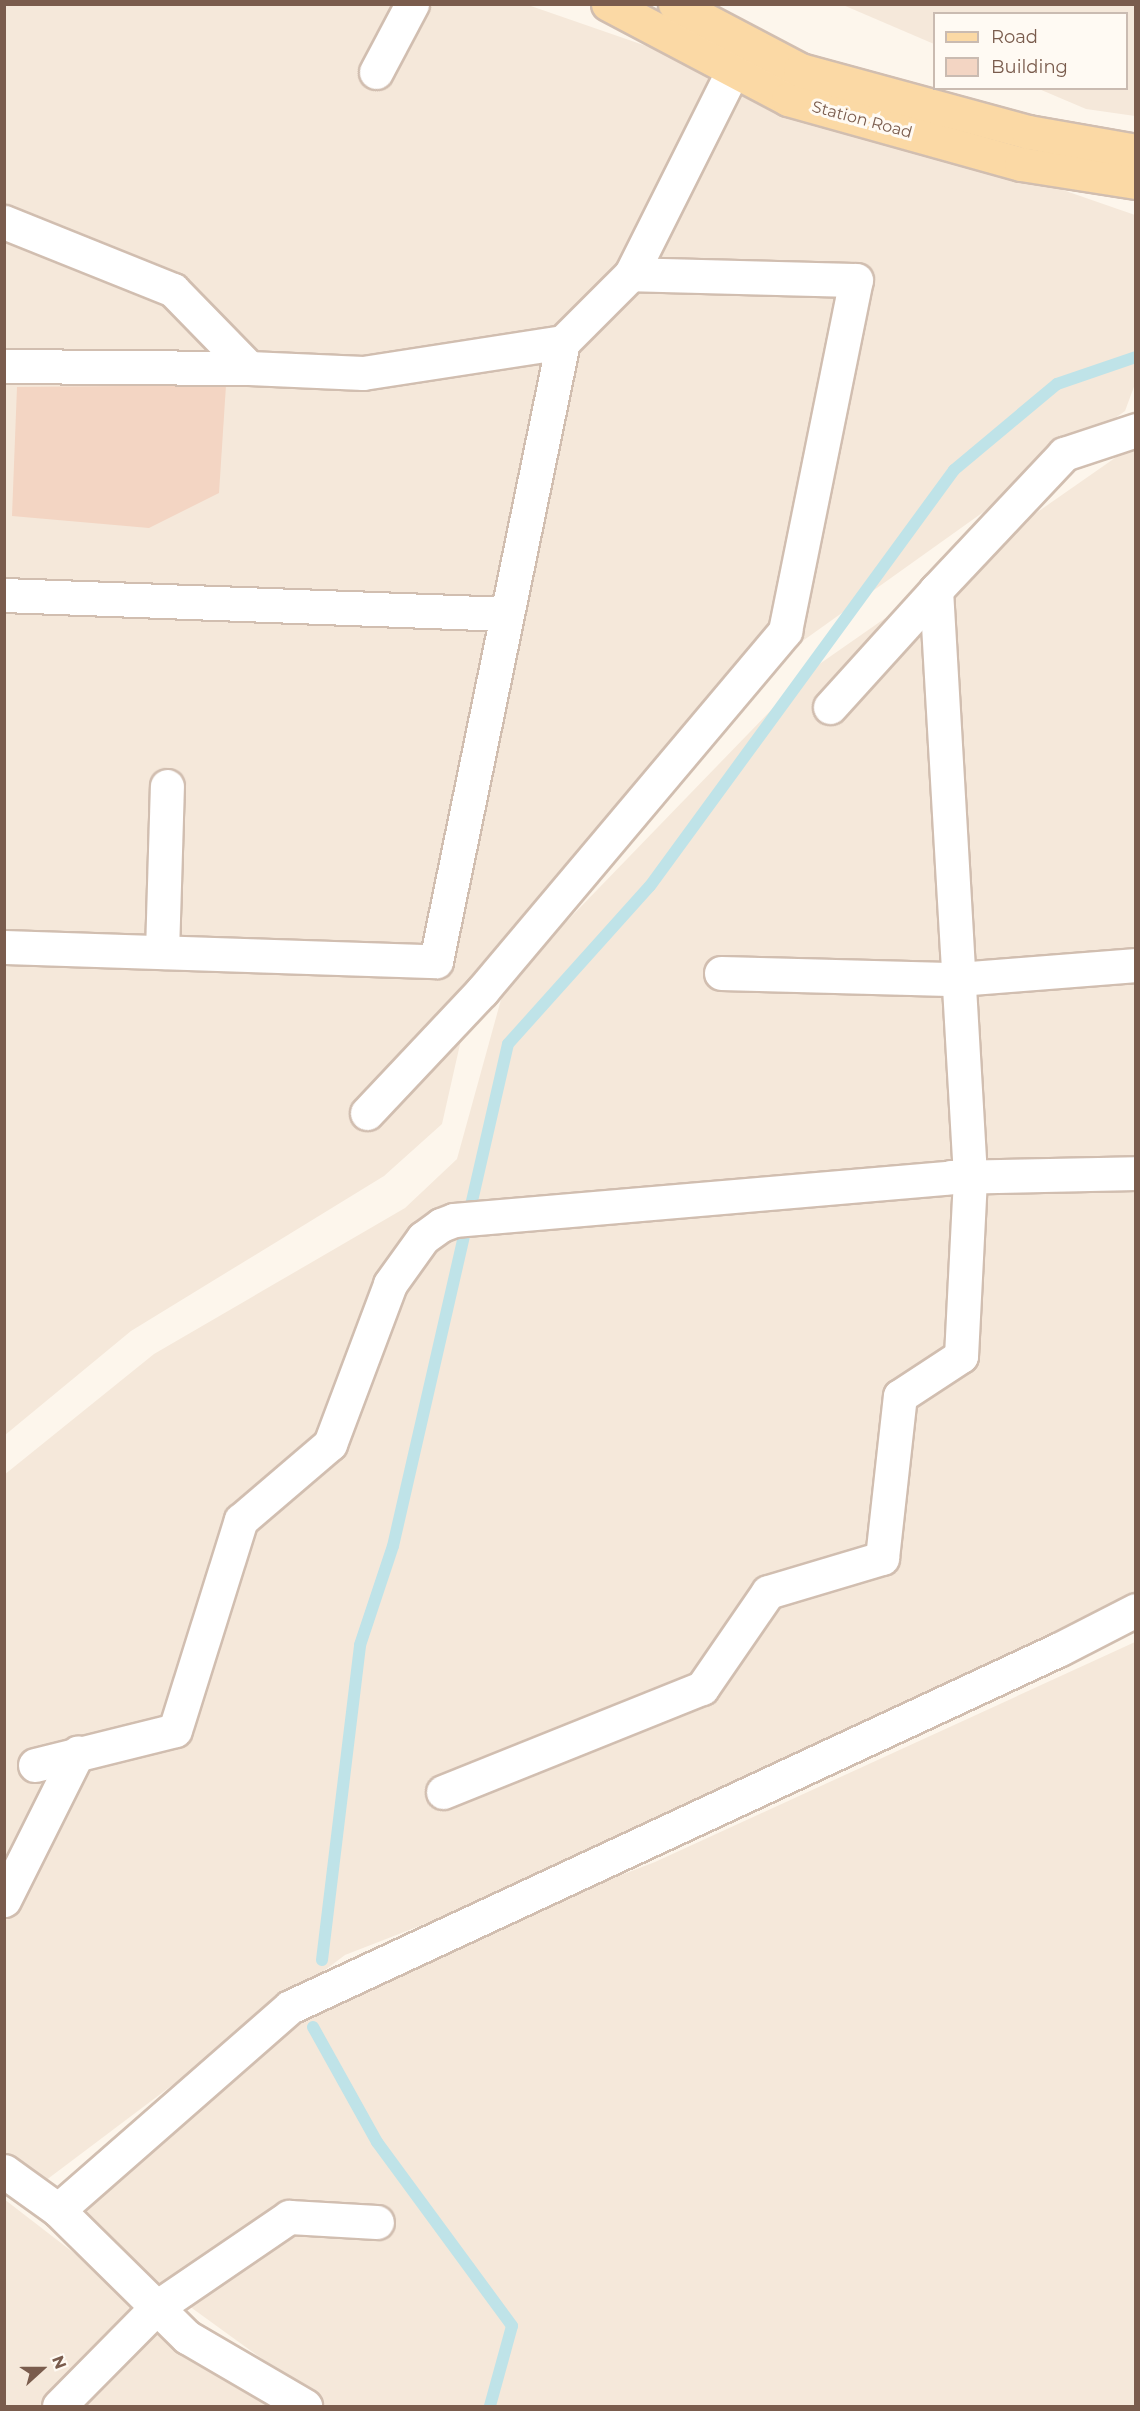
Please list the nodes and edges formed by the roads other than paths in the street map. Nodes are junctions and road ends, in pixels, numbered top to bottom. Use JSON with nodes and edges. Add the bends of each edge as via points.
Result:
{"nodes":[{"id":1,"x":412,"y":4,"type":"edge"},
{"id":2,"x":608,"y":4,"type":"edge"},
{"id":3,"x":675,"y":4,"type":"edge"},
{"id":4,"x":733,"y":70,"type":"junction"},
{"id":5,"x":376,"y":72,"type":"dead end"},
{"id":6,"x":1136,"y":151,"type":"edge"},
{"id":7,"x":1136,"y":182,"type":"edge"},
{"id":8,"x":4,"y":222,"type":"edge"},
{"id":9,"x":631,"y":274,"type":"junction"},
{"id":10,"x":563,"y":342,"type":"junction"},
{"id":11,"x":4,"y":366,"type":"edge"},
{"id":12,"x":249,"y":368,"type":"junction"},
{"id":13,"x":1136,"y":430,"type":"edge"},
{"id":14,"x":936,"y":590,"type":"junction"},
{"id":15,"x":4,"y":596,"type":"edge"},
{"id":16,"x":507,"y":614,"type":"junction"},
{"id":17,"x":830,"y":707,"type":"dead end"},
{"id":18,"x":167,"y":786,"type":"dead end"},
{"id":19,"x":4,"y":947,"type":"edge"},
{"id":20,"x":162,"y":952,"type":"junction"},
{"id":21,"x":1136,"y":965,"type":"edge"},
{"id":22,"x":721,"y":973,"type":"dead end"},
{"id":23,"x":958,"y":979,"type":"junction"},
{"id":24,"x":367,"y":1113,"type":"dead end"},
{"id":25,"x":1136,"y":1173,"type":"edge"},
{"id":26,"x":970,"y":1176,"type":"junction"},
{"id":27,"x":1136,"y":1610,"type":"edge"},
{"id":28,"x":78,"y":1752,"type":"junction"},
{"id":29,"x":35,"y":1765,"type":"dead end"},
{"id":30,"x":442,"y":1792,"type":"dead end"},
{"id":31,"x":4,"y":1900,"type":"edge"},
{"id":32,"x":4,"y":2171,"type":"edge"},
{"id":33,"x":58,"y":2210,"type":"junction"},
{"id":34,"x":377,"y":2222,"type":"dead end"},
{"id":35,"x":157,"y":2307,"type":"junction"},
{"id":36,"x":59,"y":2406,"type":"edge"},
{"id":37,"x":305,"y":2406,"type":"edge"}],
"edges":[{"from":1,"to":5,"type":"street"},
{"from":2,"to":4,"type":"main road","name":"Station Road"},
{"from":3,"to":6,"type":"main road","name":"Station Road","via":[[800,70],[1028,132]]},
{"from":4,"to":7,"type":"main road","name":"Station Road","via":[[788,99],[1021,164]]},
{"from":4,"to":9,"type":"street"},
{"from":8,"to":12,"type":"street","via":[[173,290]]},
{"from":9,"to":10,"type":"street"},
{"from":9,"to":24,"type":"street","via":[[856,280],[785,631],[482,991]]},
{"from":10,"to":12,"type":"street","via":[[363,373]]},
{"from":10,"to":16,"type":"street"},
{"from":11,"to":12,"type":"street"},
{"from":13,"to":14,"type":"street","via":[[1064,454]]},
{"from":14,"to":17,"type":"street"},
{"from":14,"to":23,"type":"street"},
{"from":15,"to":16,"type":"street"},
{"from":16,"to":20,"type":"street","via":[[436,961]]},
{"from":18,"to":20,"type":"street"},
{"from":19,"to":20,"type":"street"},
{"from":21,"to":23,"type":"street"},
{"from":22,"to":23,"type":"street"},
{"from":23,"to":26,"type":"street"},
{"from":25,"to":26,"type":"street"},
{"from":26,"to":28,"type":"street","via":[[467,1220],[423,1238],[390,1284],[330,1444],[241,1520],[176,1730]]},
{"from":26,"to":30,"type":"street","via":[[961,1356],[900,1396],[882,1558],[768,1592],[702,1688]]},
{"from":27,"to":33,"type":"street","via":[[291,2007]]},
{"from":28,"to":29,"type":"street"},
{"from":28,"to":31,"type":"street"},
{"from":32,"to":33,"type":"street"},
{"from":33,"to":35,"type":"street"},
{"from":34,"to":35,"type":"street","via":[[289,2217]]},
{"from":35,"to":36,"type":"street"},
{"from":35,"to":37,"type":"street","via":[[187,2337]]}]}
